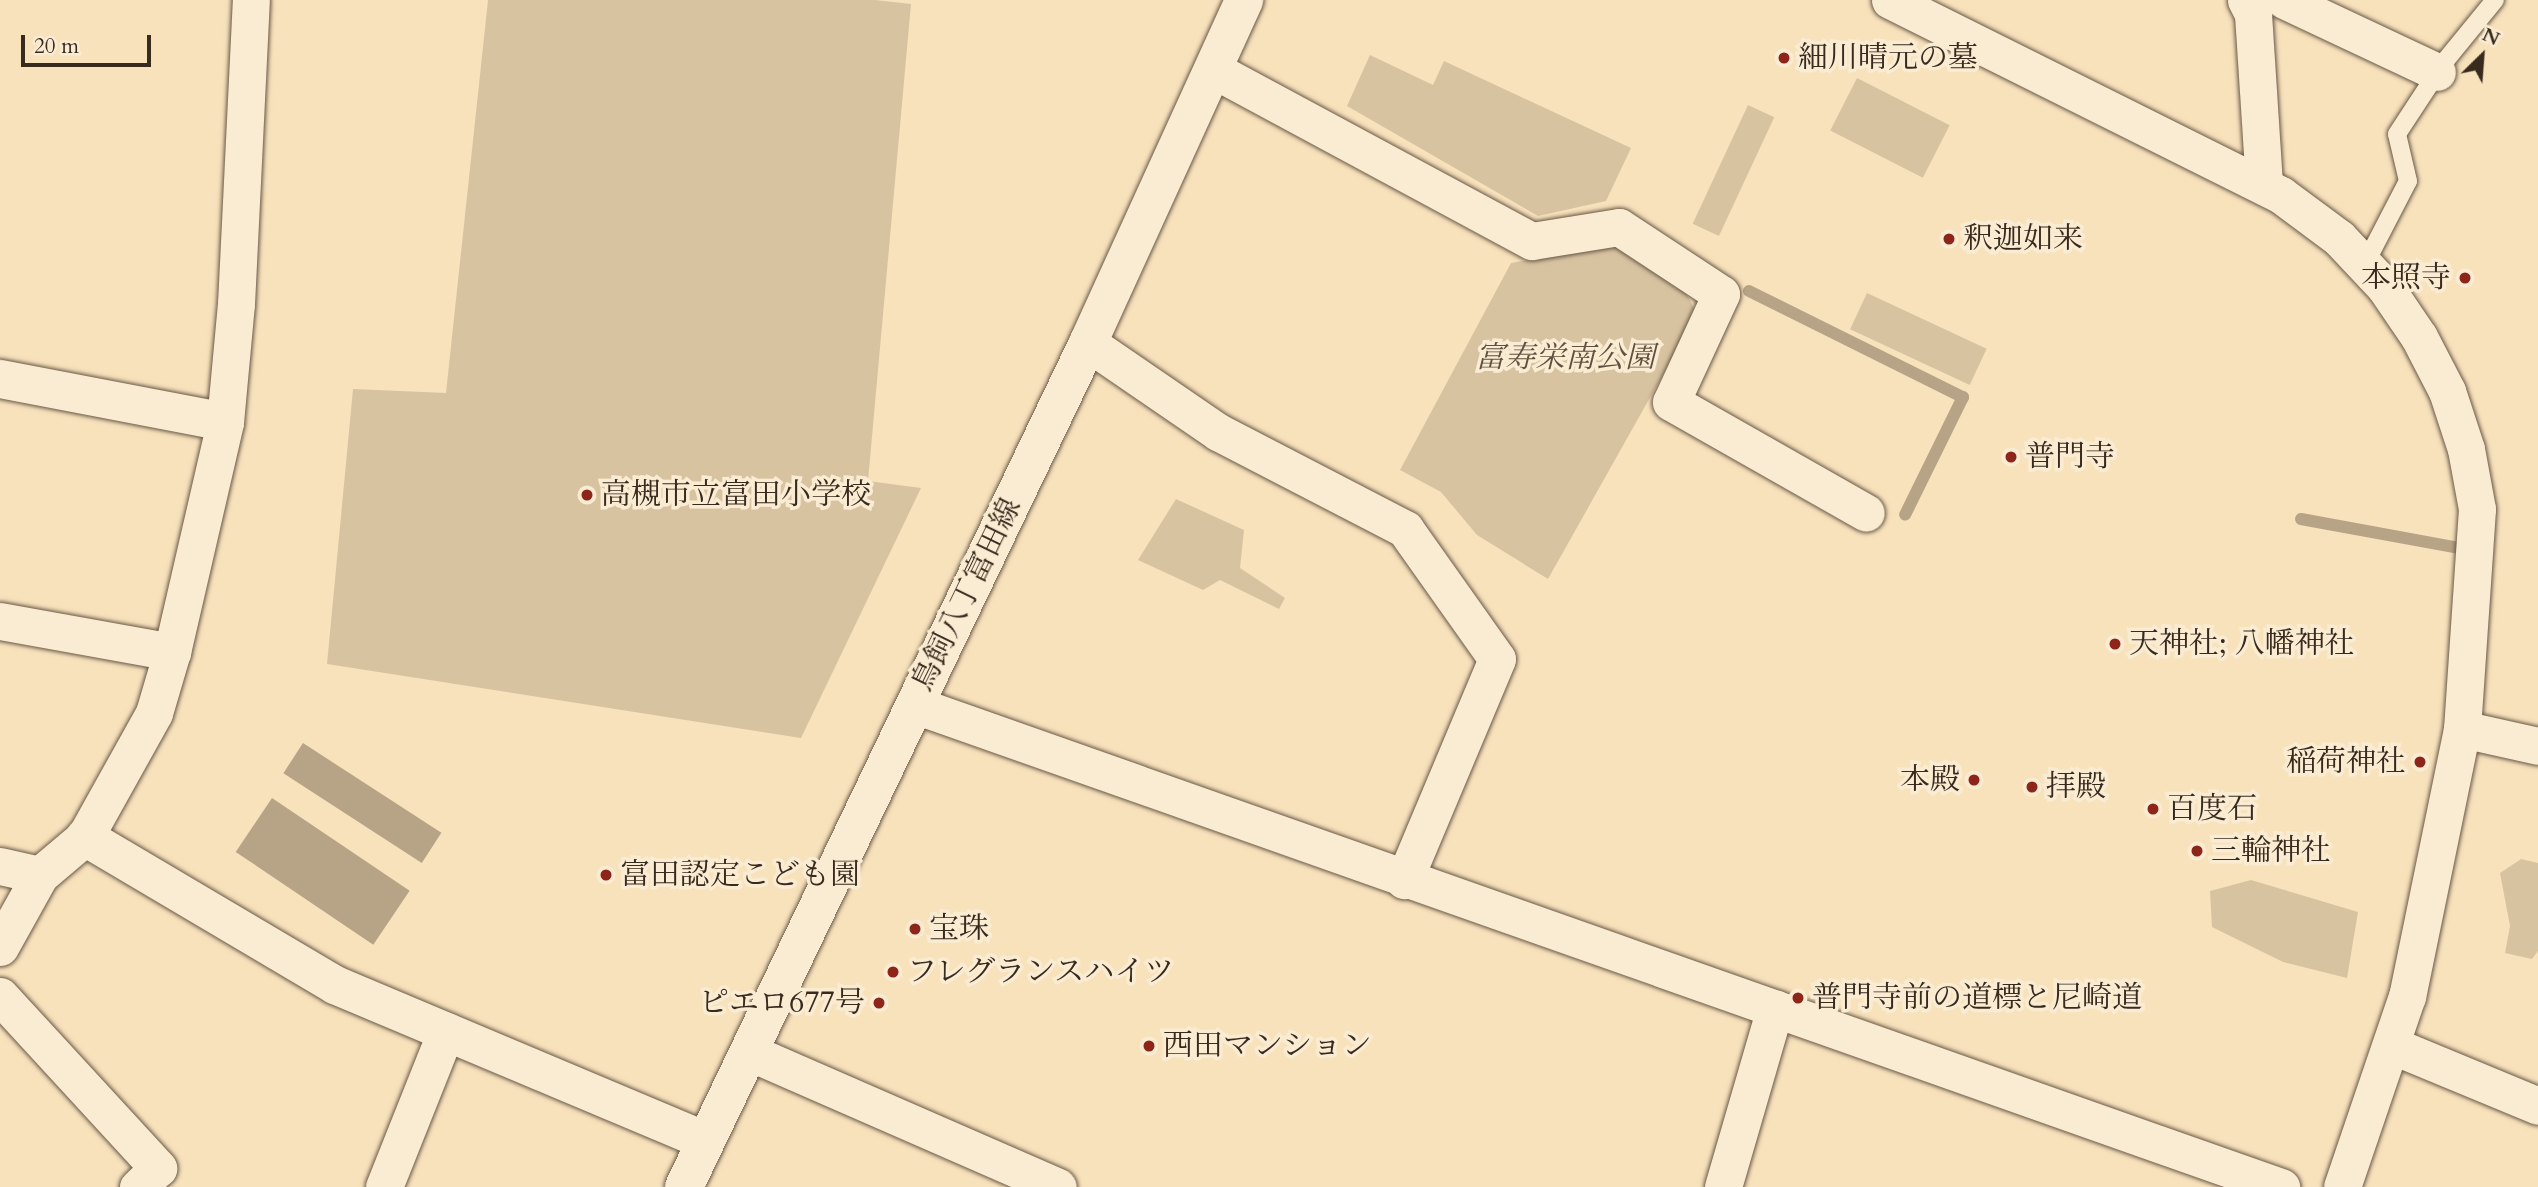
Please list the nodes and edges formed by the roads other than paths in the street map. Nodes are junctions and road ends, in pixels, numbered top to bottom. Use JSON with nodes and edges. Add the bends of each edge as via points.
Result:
{"nodes":[{"id":1,"x":251,"y":0,"type":"edge"},
{"id":2,"x":1244,"y":0,"type":"edge"},
{"id":3,"x":1890,"y":0,"type":"edge"},
{"id":4,"x":2246,"y":0,"type":"edge"},
{"id":5,"x":2284,"y":0,"type":"edge"},
{"id":6,"x":2495,"y":0,"type":"edge"},
{"id":7,"x":1214,"y":70,"type":"junction"},
{"id":8,"x":2437,"y":72,"type":"junction"},
{"id":9,"x":2264,"y":184,"type":"junction"},
{"id":10,"x":2365,"y":264,"type":"junction"},
{"id":11,"x":1088,"y":343,"type":"junction"},
{"id":12,"x":0,"y":379,"type":"edge"},
{"id":13,"x":225,"y":422,"type":"junction"},
{"id":14,"x":1866,"y":513,"type":"dead end"},
{"id":15,"x":0,"y":621,"type":"edge"},
{"id":16,"x":172,"y":652,"type":"junction"},
{"id":17,"x":915,"y":705,"type":"junction"},
{"id":18,"x":2462,"y":729,"type":"junction"},
{"id":19,"x":2538,"y":747,"type":"edge"},
{"id":20,"x":85,"y":837,"type":"junction"},
{"id":21,"x":0,"y":866,"type":"edge"},
{"id":22,"x":40,"y":875,"type":"junction"},
{"id":23,"x":1404,"y":880,"type":"junction"},
{"id":24,"x":0,"y":947,"type":"edge"},
{"id":25,"x":0,"y":996,"type":"edge"},
{"id":26,"x":1775,"y":1008,"type":"junction"},
{"id":27,"x":446,"y":1031,"type":"junction"},
{"id":28,"x":2390,"y":1045,"type":"junction"},
{"id":29,"x":749,"y":1052,"type":"junction"},
{"id":30,"x":2538,"y":1106,"type":"edge"},
{"id":31,"x":706,"y":1141,"type":"junction"},
{"id":32,"x":138,"y":1187,"type":"edge"},
{"id":33,"x":384,"y":1187,"type":"edge"},
{"id":34,"x":684,"y":1187,"type":"edge"},
{"id":35,"x":1058,"y":1187,"type":"edge"},
{"id":36,"x":1723,"y":1187,"type":"edge"},
{"id":37,"x":2281,"y":1187,"type":"edge"},
{"id":38,"x":2342,"y":1187,"type":"edge"}],
"edges":[{"from":1,"to":13,"type":"street","via":[[236,304]]},
{"from":2,"to":7,"type":"main road","name":"鳥飼八丁富田線"},
{"from":3,"to":9,"type":"street"},
{"from":4,"to":9,"type":"street","via":[[2253,14]]},
{"from":5,"to":8,"type":"street"},
{"from":6,"to":8,"type":"lane"},
{"from":7,"to":11,"type":"main road","name":"鳥飼八丁富田線"},
{"from":7,"to":14,"type":"street","via":[[1532,241],[1619,227],[1721,294],[1671,402]]},
{"from":8,"to":10,"type":"lane","via":[[2398,134],[2408,181]]},
{"from":9,"to":10,"type":"street"},
{"from":10,"to":18,"type":"street","via":[[2403,311],[2434,364],[2457,420],[2472,479],[2477,545]]},
{"from":11,"to":17,"type":"main road","name":"鳥飼八丁富田線"},
{"from":11,"to":23,"type":"street","via":[[1218,432],[1405,529],[1497,659]]},
{"from":12,"to":13,"type":"main road"},
{"from":13,"to":16,"type":"street"},
{"from":15,"to":16,"type":"street"},
{"from":16,"to":20,"type":"street","via":[[154,713]]},
{"from":17,"to":23,"type":"street"},
{"from":17,"to":29,"type":"main road","name":"鳥飼八丁富田線"},
{"from":18,"to":19,"type":"street"},
{"from":18,"to":28,"type":"street","via":[[2407,996]]},
{"from":20,"to":22,"type":"street"},
{"from":20,"to":27,"type":"main road","via":[[335,985]]},
{"from":21,"to":22,"type":"street"},
{"from":22,"to":24,"type":"street"},
{"from":23,"to":26,"type":"street"},
{"from":25,"to":32,"type":"street","via":[[158,1168]]},
{"from":26,"to":36,"type":"street"},
{"from":26,"to":37,"type":"street"},
{"from":27,"to":31,"type":"main road"},
{"from":27,"to":33,"type":"street"},
{"from":28,"to":30,"type":"street"},
{"from":28,"to":38,"type":"street"},
{"from":29,"to":31,"type":"main road","name":"鳥飼八丁富田線"},
{"from":29,"to":35,"type":"street"},
{"from":31,"to":34,"type":"main road","name":"鳥飼八丁富田線"}]}
